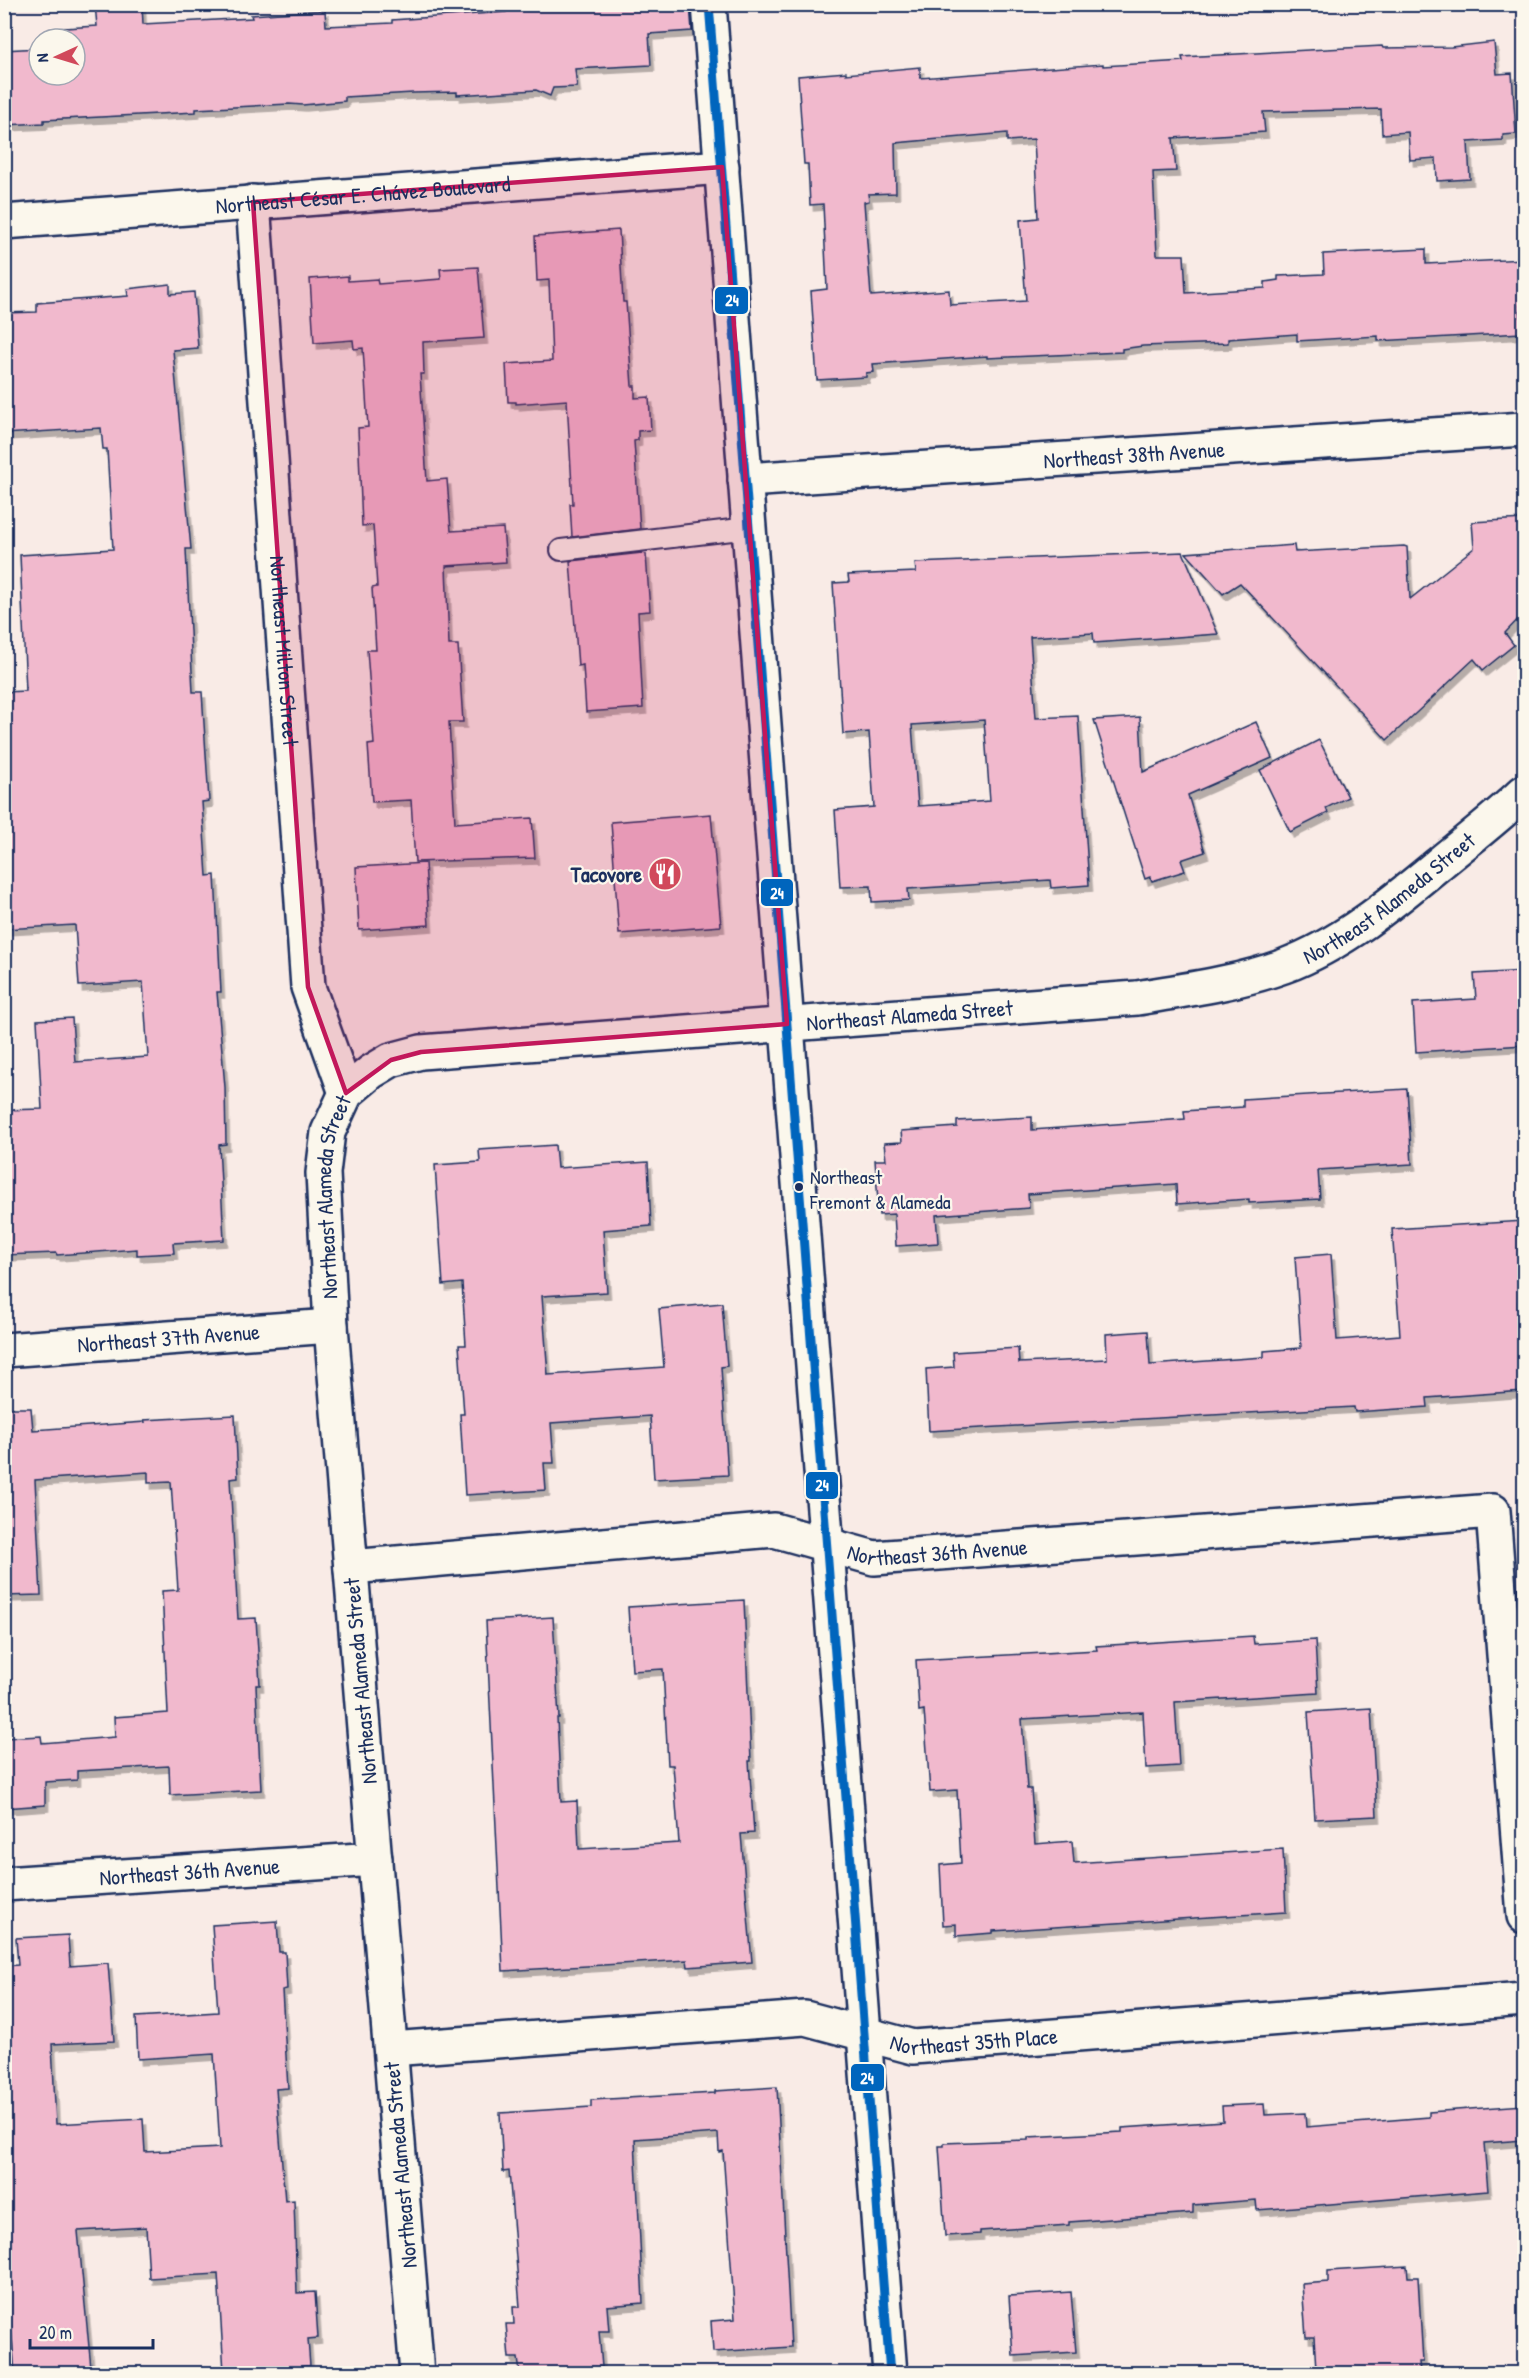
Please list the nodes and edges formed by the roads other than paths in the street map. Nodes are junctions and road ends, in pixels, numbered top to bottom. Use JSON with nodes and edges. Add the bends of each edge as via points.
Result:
{"nodes":[{"id":1,"x":709,"y":4,"type":"edge"},
{"id":2,"x":722,"y":167,"type":"junction"},
{"id":3,"x":253,"y":202,"type":"junction"},
{"id":4,"x":4,"y":222,"type":"edge"},
{"id":5,"x":1524,"y":429,"type":"edge"},
{"id":6,"x":745,"y":480,"type":"junction"},
{"id":7,"x":749,"y":528,"type":"junction"},
{"id":8,"x":561,"y":550,"type":"dead end"},
{"id":9,"x":1524,"y":792,"type":"edge"},
{"id":10,"x":787,"y":1024,"type":"junction"},
{"id":11,"x":346,"y":1093,"type":"junction"},
{"id":12,"x":331,"y":1326,"type":"junction"},
{"id":13,"x":4,"y":1350,"type":"edge"},
{"id":14,"x":827,"y":1545,"type":"junction"},
{"id":15,"x":351,"y":1567,"type":"junction"},
{"id":16,"x":1518,"y":1754,"type":"edge"},
{"id":17,"x":375,"y":1858,"type":"junction"},
{"id":18,"x":4,"y":1884,"type":"edge"},
{"id":19,"x":1524,"y":1916,"type":"edge"},
{"id":20,"x":1524,"y":1999,"type":"edge"},
{"id":21,"x":865,"y":2034,"type":"junction"},
{"id":22,"x":391,"y":2049,"type":"junction"},
{"id":23,"x":417,"y":2373,"type":"edge"},
{"id":24,"x":890,"y":2373,"type":"edge"}],
"edges":[{"from":1,"to":2,"type":"street"},
{"from":2,"to":3,"type":"street","name":"Northeast César E. Chávez Boulevard"},
{"from":2,"to":6,"type":"street"},
{"from":3,"to":4,"type":"street","name":"Northeast César E. Chávez Boulevard"},
{"from":3,"to":11,"type":"street","name":"Northeast Milton Street","via":[[308,987]]},
{"from":5,"to":6,"type":"street","name":"Northeast 38th Avenue"},
{"from":6,"to":7,"type":"street"},
{"from":7,"to":8,"type":"lane"},
{"from":7,"to":10,"type":"street"},
{"from":9,"to":10,"type":"street","name":"Northeast Alameda Street","via":[[1379,913],[1286,965],[1214,985],[1137,998]]},
{"from":10,"to":11,"type":"street","name":"Northeast Alameda Street","via":[[421,1052],[391,1060]]},
{"from":10,"to":14,"type":"street"},
{"from":11,"to":12,"type":"street","name":"Northeast Alameda Street","via":[[328,1132],[323,1173]]},
{"from":12,"to":13,"type":"street","name":"Northeast 37th Avenue"},
{"from":12,"to":15,"type":"street","name":"Northeast Alameda Street"},
{"from":14,"to":15,"type":"street","name":"Northeast 36th Avenue","via":[[774,1530]]},
{"from":14,"to":16,"type":"street","name":"Northeast 36th Avenue","via":[[874,1558],[1493,1511]]},
{"from":14,"to":21,"type":"street"},
{"from":15,"to":17,"type":"street","name":"Northeast Alameda Street"},
{"from":16,"to":19,"type":"street"},
{"from":17,"to":18,"type":"street","name":"Northeast 36th Avenue"},
{"from":17,"to":22,"type":"street","name":"Northeast Alameda Street"},
{"from":20,"to":21,"type":"street","name":"Northeast 35th Place","via":[[913,2047]]},
{"from":21,"to":22,"type":"street","name":"Northeast 35th Place","via":[[805,2018]]},
{"from":21,"to":24,"type":"street"},
{"from":22,"to":23,"type":"street","name":"Northeast Alameda Street"}]}
